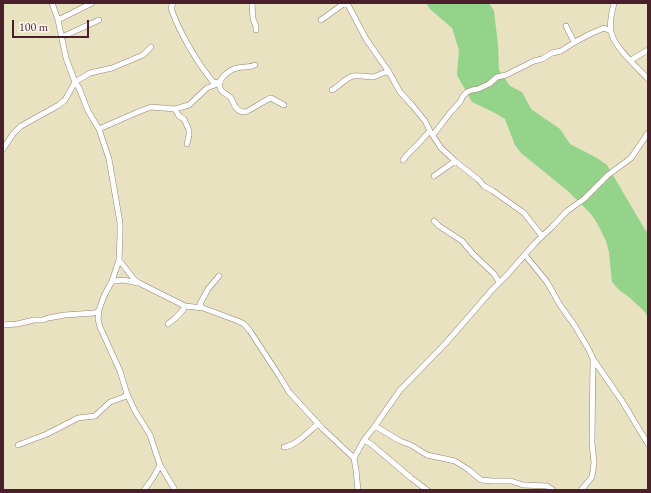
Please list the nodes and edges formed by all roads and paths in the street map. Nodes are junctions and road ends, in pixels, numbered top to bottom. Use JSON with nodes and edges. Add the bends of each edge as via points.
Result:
{"nodes":[{"id":1,"x":52,"y":3,"type":"edge"},
{"id":2,"x":92,"y":3,"type":"edge"},
{"id":3,"x":173,"y":3,"type":"edge"},
{"id":4,"x":252,"y":3,"type":"edge"},
{"id":5,"x":347,"y":3,"type":"edge"},
{"id":6,"x":614,"y":3,"type":"edge"},
{"id":7,"x":58,"y":20,"type":"junction"},
{"id":8,"x":99,"y":20,"type":"dead end"},
{"id":9,"x":321,"y":20,"type":"dead end"},
{"id":10,"x":566,"y":26,"type":"dead end"},
{"id":11,"x":256,"y":30,"type":"dead end"},
{"id":12,"x":610,"y":31,"type":"junction"},
{"id":13,"x":62,"y":37,"type":"junction"},
{"id":14,"x":575,"y":42,"type":"junction"},
{"id":15,"x":151,"y":47,"type":"dead end"},
{"id":16,"x":648,"y":50,"type":"edge"},
{"id":17,"x":631,"y":60,"type":"junction"},
{"id":18,"x":255,"y":65,"type":"dead end"},
{"id":19,"x":389,"y":72,"type":"junction"},
{"id":20,"x":648,"y":79,"type":"edge"},
{"id":21,"x":74,"y":82,"type":"junction"},
{"id":22,"x":220,"y":83,"type":"junction"},
{"id":23,"x":332,"y":90,"type":"dead end"},
{"id":24,"x":284,"y":106,"type":"dead end"},
{"id":25,"x":175,"y":109,"type":"junction"},
{"id":26,"x":99,"y":130,"type":"junction"},
{"id":27,"x":432,"y":133,"type":"junction"},
{"id":28,"x":648,"y":133,"type":"edge"},
{"id":29,"x":5,"y":140,"type":"edge"},
{"id":30,"x":186,"y":144,"type":"dead end"},
{"id":31,"x":3,"y":149,"type":"edge"},
{"id":32,"x":403,"y":160,"type":"dead end"},
{"id":33,"x":455,"y":161,"type":"junction"},
{"id":34,"x":434,"y":176,"type":"dead end"},
{"id":35,"x":434,"y":221,"type":"dead end"},
{"id":36,"x":542,"y":236,"type":"junction"},
{"id":37,"x":525,"y":255,"type":"junction"},
{"id":38,"x":119,"y":260,"type":"junction"},
{"id":39,"x":219,"y":276,"type":"dead end"},
{"id":40,"x":112,"y":281,"type":"junction"},
{"id":41,"x":499,"y":282,"type":"junction"},
{"id":42,"x":139,"y":283,"type":"junction"},
{"id":43,"x":185,"y":306,"type":"junction"},
{"id":44,"x":203,"y":308,"type":"junction"},
{"id":45,"x":99,"y":310,"type":"junction"},
{"id":46,"x":168,"y":324,"type":"dead end"},
{"id":47,"x":3,"y":325,"type":"edge"},
{"id":48,"x":593,"y":359,"type":"junction"},
{"id":49,"x":127,"y":394,"type":"junction"},
{"id":50,"x":318,"y":424,"type":"junction"},
{"id":51,"x":375,"y":426,"type":"junction"},
{"id":52,"x":364,"y":440,"type":"junction"},
{"id":53,"x":648,"y":444,"type":"edge"},
{"id":54,"x":18,"y":445,"type":"dead end"},
{"id":55,"x":284,"y":447,"type":"dead end"},
{"id":56,"x":354,"y":458,"type":"junction"},
{"id":57,"x":160,"y":465,"type":"junction"},
{"id":58,"x":144,"y":490,"type":"edge"},
{"id":59,"x":175,"y":490,"type":"edge"},
{"id":60,"x":358,"y":490,"type":"edge"},
{"id":61,"x":427,"y":490,"type":"edge"},
{"id":62,"x":553,"y":490,"type":"edge"},
{"id":63,"x":581,"y":490,"type":"edge"}],
"edges":[{"from":1,"to":7,"type":"street"},
{"from":2,"to":7,"type":"street"},
{"from":3,"to":22,"type":"street","via":[[171,8],[185,38],[213,82]]},
{"from":4,"to":11,"type":"street"},
{"from":5,"to":9,"type":"street"},
{"from":5,"to":19,"type":"street","via":[[366,39]]},
{"from":6,"to":12,"type":"street"},
{"from":7,"to":13,"type":"street"},
{"from":8,"to":13,"type":"street"},
{"from":10,"to":14,"type":"street"},
{"from":12,"to":14,"type":"street","via":[[604,28]]},
{"from":12,"to":17,"type":"street","via":[[614,41]]},
{"from":13,"to":21,"type":"street"},
{"from":14,"to":27,"type":"street","via":[[561,51],[467,92]]},
{"from":15,"to":21,"type":"street","via":[[143,55],[112,68],[90,73]]},
{"from":16,"to":17,"type":"street"},
{"from":17,"to":20,"type":"street"},
{"from":18,"to":22,"type":"street","via":[[233,69]]},
{"from":19,"to":23,"type":"street","via":[[367,77],[352,76]]},
{"from":19,"to":27,"type":"street","via":[[400,92]]},
{"from":21,"to":26,"type":"street"},
{"from":21,"to":29,"type":"street","via":[[59,106],[21,126]]},
{"from":22,"to":24,"type":"street","via":[[222,91],[231,97],[235,108],[240,111],[245,112],[271,98]]},
{"from":22,"to":25,"type":"street","via":[[206,88],[189,105]]},
{"from":25,"to":26,"type":"street","via":[[151,108]]},
{"from":25,"to":30,"type":"street","via":[[189,130]]},
{"from":26,"to":38,"type":"street","via":[[109,159],[120,223]]},
{"from":27,"to":32,"type":"street","via":[[424,137]]},
{"from":27,"to":33,"type":"street","via":[[441,148]]},
{"from":28,"to":36,"type":"street","via":[[631,158],[608,175]]},
{"from":29,"to":31,"type":"street"},
{"from":33,"to":34,"type":"street"},
{"from":33,"to":36,"type":"street","via":[[484,186],[524,213]]},
{"from":35,"to":41,"type":"street","via":[[462,240]]},
{"from":36,"to":37,"type":"street"},
{"from":37,"to":41,"type":"street"},
{"from":37,"to":48,"type":"street","via":[[547,282]]},
{"from":38,"to":40,"type":"street"},
{"from":38,"to":42,"type":"street"},
{"from":39,"to":44,"type":"street","via":[[200,304]]},
{"from":40,"to":42,"type":"street"},
{"from":40,"to":45,"type":"street"},
{"from":41,"to":51,"type":"street","via":[[400,390]]},
{"from":42,"to":43,"type":"street"},
{"from":43,"to":44,"type":"street"},
{"from":43,"to":46,"type":"street"},
{"from":44,"to":50,"type":"street","via":[[244,324],[289,392]]},
{"from":45,"to":47,"type":"street","via":[[94,313]]},
{"from":45,"to":49,"type":"street","via":[[100,327],[120,371]]},
{"from":48,"to":53,"type":"street"},
{"from":48,"to":63,"type":"street","via":[[594,463],[592,477]]},
{"from":49,"to":54,"type":"street","via":[[110,402],[95,416],[78,418]]},
{"from":49,"to":57,"type":"street","via":[[150,435]]},
{"from":50,"to":55,"type":"street","via":[[300,440]]},
{"from":50,"to":56,"type":"street"},
{"from":51,"to":52,"type":"street"},
{"from":51,"to":62,"type":"street","via":[[427,454],[455,461],[481,480],[511,481],[523,485],[547,486]]},
{"from":52,"to":56,"type":"street"},
{"from":52,"to":61,"type":"street"},
{"from":56,"to":60,"type":"street"},
{"from":57,"to":58,"type":"street"},
{"from":57,"to":59,"type":"street"}]}
